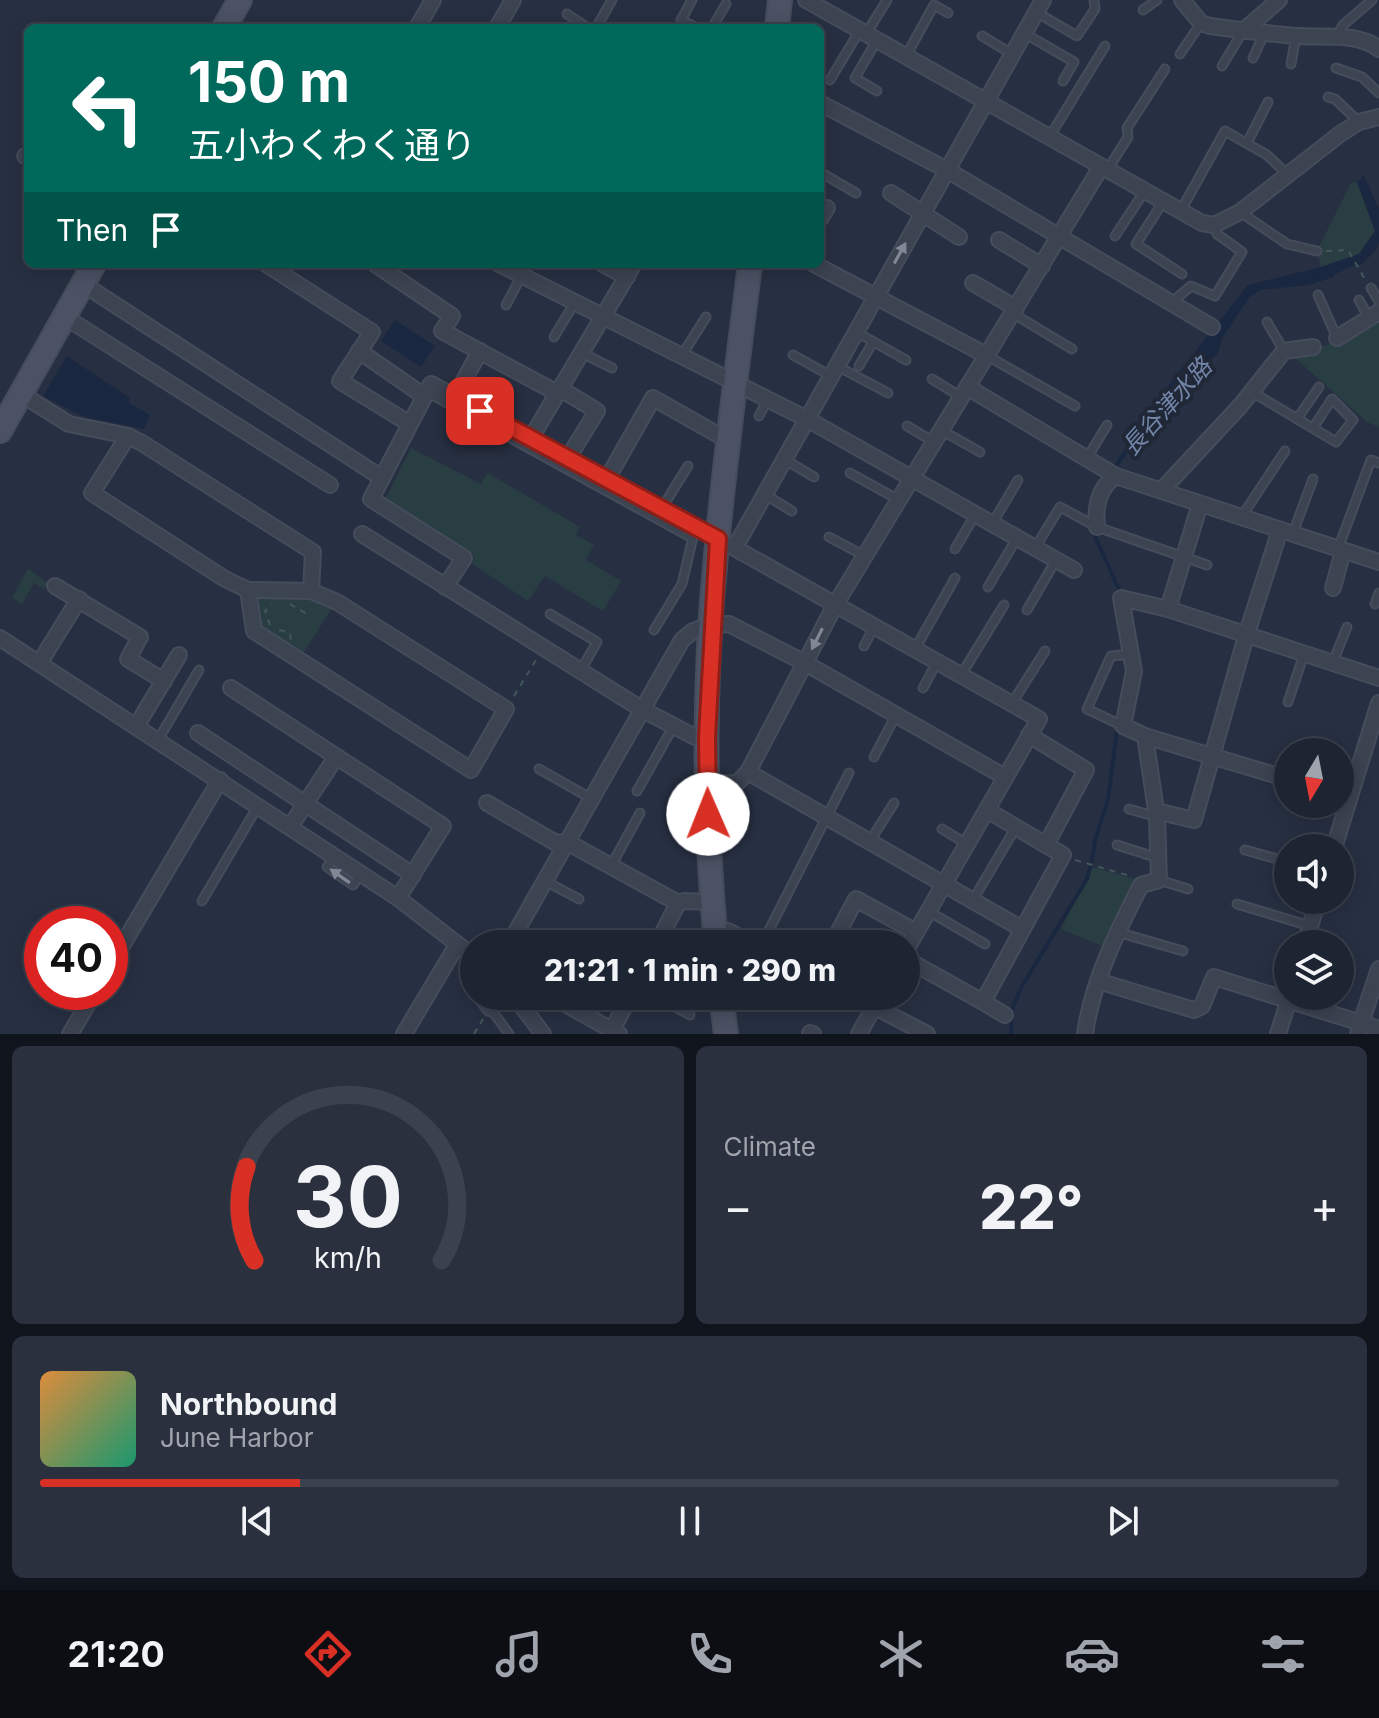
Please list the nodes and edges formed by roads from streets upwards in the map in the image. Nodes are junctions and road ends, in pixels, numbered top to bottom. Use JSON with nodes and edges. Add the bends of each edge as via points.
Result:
{"nodes":[{"id":1,"x":433,"y":0,"type":"edge"},
{"id":2,"x":513,"y":0,"type":"edge"},
{"id":3,"x":780,"y":0,"type":"edge"},
{"id":4,"x":806,"y":0,"type":"edge"},
{"id":5,"x":1182,"y":0,"type":"edge"},
{"id":6,"x":1279,"y":0,"type":"edge"},
{"id":7,"x":235,"y":2,"type":"edge"},
{"id":8,"x":1039,"y":6,"type":"edge"},
{"id":9,"x":226,"y":24,"type":"edge"},
{"id":10,"x":419,"y":24,"type":"edge"},
{"id":11,"x":499,"y":24,"type":"edge"},
{"id":12,"x":777,"y":24,"type":"edge"},
{"id":13,"x":1243,"y":31,"type":"junction"},
{"id":14,"x":1379,"y":49,"type":"edge"},
{"id":15,"x":985,"y":101,"type":"junction"},
{"id":16,"x":824,"y":105,"type":"edge"},
{"id":17,"x":1379,"y":117,"type":"edge"},
{"id":18,"x":1104,"y":169,"type":"junction"},
{"id":19,"x":947,"y":170,"type":"junction"},
{"id":20,"x":891,"y":193,"type":"dead end"},
{"id":21,"x":922,"y":213,"type":"junction"},
{"id":22,"x":959,"y":237,"type":"dead end"},
{"id":23,"x":1059,"y":237,"type":"junction"},
{"id":24,"x":999,"y":240,"type":"dead end"},
{"id":25,"x":1042,"y":266,"type":"junction"},
{"id":26,"x":92,"y":268,"type":"edge"},
{"id":27,"x":272,"y":268,"type":"edge"},
{"id":28,"x":381,"y":268,"type":"edge"},
{"id":29,"x":750,"y":268,"type":"edge"},
{"id":30,"x":821,"y":268,"type":"edge"},
{"id":31,"x":518,"y":270,"type":"edge"},
{"id":32,"x":630,"y":270,"type":"edge"},
{"id":33,"x":973,"y":283,"type":"dead end"},
{"id":34,"x":83,"y":284,"type":"junction"},
{"id":35,"x":875,"y":297,"type":"junction"},
{"id":36,"x":1014,"y":310,"type":"junction"},
{"id":37,"x":1374,"y":315,"type":"edge"},
{"id":38,"x":603,"y":316,"type":"junction"},
{"id":39,"x":65,"y":317,"type":"junction"},
{"id":40,"x":1212,"y":327,"type":"dead end"},
{"id":41,"x":1337,"y":338,"type":"road end"},
{"id":42,"x":1313,"y":347,"type":"dead end"},
{"id":43,"x":359,"y":351,"type":"junction"},
{"id":44,"x":480,"y":351,"type":"junction"},
{"id":45,"x":986,"y":355,"type":"junction"},
{"id":46,"x":736,"y":382,"type":"junction"},
{"id":47,"x":964,"y":392,"type":"junction"},
{"id":48,"x":557,"y":393,"type":"junction"},
{"id":49,"x":21,"y":394,"type":"junction"},
{"id":50,"x":426,"y":394,"type":"junction"},
{"id":51,"x":455,"y":397,"type":"junction"},
{"id":52,"x":807,"y":419,"type":"junction"},
{"id":53,"x":410,"y":424,"type":"junction"},
{"id":54,"x":0,"y":431,"type":"edge"},
{"id":55,"x":128,"y":436,"type":"junction"},
{"id":56,"x":531,"y":438,"type":"junction"},
{"id":57,"x":729,"y":441,"type":"junction"},
{"id":58,"x":568,"y":458,"type":"junction"},
{"id":59,"x":1116,"y":476,"type":"junction"},
{"id":60,"x":382,"y":478,"type":"junction"},
{"id":61,"x":607,"y":479,"type":"junction"},
{"id":62,"x":912,"y":479,"type":"junction"},
{"id":63,"x":330,"y":485,"type":"dead end"},
{"id":64,"x":1161,"y":491,"type":"junction"},
{"id":65,"x":1200,"y":504,"type":"junction"},
{"id":66,"x":1097,"y":527,"type":"road end"},
{"id":67,"x":1286,"y":532,"type":"junction"},
{"id":68,"x":362,"y":534,"type":"dead end"},
{"id":69,"x":728,"y":540,"type":"junction"},
{"id":70,"x":1340,"y":550,"type":"junction"},
{"id":71,"x":1379,"y":562,"type":"edge"},
{"id":72,"x":1074,"y":570,"type":"dead end"},
{"id":73,"x":55,"y":586,"type":"dead end"},
{"id":74,"x":445,"y":587,"type":"junction"},
{"id":75,"x":1333,"y":588,"type":"dead end"},
{"id":76,"x":248,"y":590,"type":"junction"},
{"id":77,"x":311,"y":591,"type":"junction"},
{"id":78,"x":79,"y":599,"type":"junction"},
{"id":79,"x":835,"y":605,"type":"junction"},
{"id":80,"x":1168,"y":609,"type":"junction"},
{"id":81,"x":711,"y":625,"type":"junction"},
{"id":82,"x":1246,"y":636,"type":"junction"},
{"id":83,"x":0,"y":638,"type":"edge"},
{"id":84,"x":179,"y":655,"type":"dead end"},
{"id":85,"x":40,"y":662,"type":"junction"},
{"id":86,"x":805,"y":663,"type":"junction"},
{"id":87,"x":1379,"y":678,"type":"edge"},
{"id":88,"x":164,"y":681,"type":"junction"},
{"id":89,"x":231,"y":688,"type":"dead end"},
{"id":90,"x":1379,"y":703,"type":"edge"},
{"id":91,"x":643,"y":710,"type":"junction"},
{"id":92,"x":137,"y":725,"type":"junction"},
{"id":93,"x":198,"y":733,"type":"dead end"},
{"id":94,"x":1029,"y":735,"type":"junction"},
{"id":95,"x":1145,"y":736,"type":"junction"},
{"id":96,"x":707,"y":737,"type":"junction"},
{"id":97,"x":1211,"y":755,"type":"junction"},
{"id":98,"x":336,"y":757,"type":"junction"},
{"id":99,"x":1354,"y":770,"type":"edge"},
{"id":100,"x":748,"y":772,"type":"junction"},
{"id":101,"x":1274,"y":775,"type":"edge"},
{"id":102,"x":1005,"y":777,"type":"junction"},
{"id":103,"x":220,"y":780,"type":"junction"},
{"id":104,"x":707,"y":784,"type":"junction"},
{"id":105,"x":306,"y":803,"type":"junction"},
{"id":106,"x":487,"y":803,"type":"dead end"},
{"id":107,"x":987,"y":810,"type":"junction"},
{"id":108,"x":1156,"y":814,"type":"junction"},
{"id":109,"x":290,"y":827,"type":"junction"},
{"id":110,"x":567,"y":842,"type":"junction"},
{"id":111,"x":1046,"y":845,"type":"junction"},
{"id":112,"x":413,"y":875,"type":"junction"},
{"id":113,"x":945,"y":883,"type":"junction"},
{"id":114,"x":398,"y":898,"type":"junction"},
{"id":115,"x":713,"y":902,"type":"junction"},
{"id":116,"x":678,"y":903,"type":"junction"},
{"id":117,"x":1022,"y":929,"type":"junction"},
{"id":118,"x":517,"y":930,"type":"edge"},
{"id":119,"x":664,"y":930,"type":"edge"},
{"id":120,"x":715,"y":930,"type":"edge"},
{"id":121,"x":839,"y":930,"type":"edge"},
{"id":122,"x":912,"y":930,"type":"edge"},
{"id":123,"x":917,"y":930,"type":"edge"},
{"id":124,"x":128,"y":936,"type":"edge"},
{"id":125,"x":457,"y":945,"type":"junction"},
{"id":126,"x":460,"y":947,"type":"edge"},
{"id":127,"x":920,"y":967,"type":"edge"},
{"id":128,"x":1379,"y":969,"type":"edge"},
{"id":129,"x":1098,"y":981,"type":"junction"},
{"id":130,"x":1274,"y":995,"type":"edge"},
{"id":131,"x":983,"y":1002,"type":"junction"},
{"id":132,"x":84,"y":1010,"type":"edge"},
{"id":133,"x":525,"y":1010,"type":"edge"},
{"id":134,"x":575,"y":1010,"type":"edge"},
{"id":135,"x":624,"y":1010,"type":"edge"},
{"id":136,"x":723,"y":1010,"type":"edge"},
{"id":137,"x":872,"y":1010,"type":"edge"},
{"id":138,"x":891,"y":1010,"type":"edge"},
{"id":139,"x":1286,"y":1010,"type":"edge"},
{"id":140,"x":1315,"y":1010,"type":"edge"},
{"id":141,"x":1005,"y":1015,"type":"dead end"},
{"id":142,"x":1359,"y":1029,"type":"edge"},
{"id":143,"x":1379,"y":1029,"type":"edge"},
{"id":144,"x":614,"y":1033,"type":"edge"},
{"id":145,"x":70,"y":1034,"type":"edge"},
{"id":146,"x":404,"y":1034,"type":"edge"},
{"id":147,"x":543,"y":1034,"type":"edge"},
{"id":148,"x":726,"y":1034,"type":"edge"},
{"id":149,"x":859,"y":1034,"type":"edge"},
{"id":150,"x":927,"y":1034,"type":"edge"},
{"id":151,"x":1085,"y":1034,"type":"edge"},
{"id":152,"x":1278,"y":1034,"type":"edge"}],
"edges":[{"from":1,"to":10,"type":"street"},
{"from":2,"to":11,"type":"street"},
{"from":3,"to":12,"type":"street"},
{"from":4,"to":15,"type":"street"},
{"from":5,"to":13,"type":"street","via":[[1201,23]]},
{"from":6,"to":13,"type":"street"},
{"from":7,"to":9,"type":"street"},
{"from":8,"to":15,"type":"street"},
{"from":13,"to":14,"type":"street","via":[[1356,39]]},
{"from":15,"to":18,"type":"street"},
{"from":15,"to":19,"type":"street"},
{"from":16,"to":19,"type":"street"},
{"from":17,"to":18,"type":"street","via":[[1359,122],[1240,212],[1214,225]]},
{"from":18,"to":23,"type":"street"},
{"from":19,"to":21,"type":"street"},
{"from":19,"to":23,"type":"street"},
{"from":20,"to":21,"type":"street"},
{"from":21,"to":22,"type":"street"},
{"from":35,"to":21,"type":"street","one_way":true},
{"from":23,"to":25,"type":"street"},
{"from":23,"to":40,"type":"street"},
{"from":24,"to":25,"type":"street"},
{"from":25,"to":36,"type":"street"},
{"from":26,"to":34,"type":"street"},
{"from":27,"to":43,"type":"street","via":[[372,332]]},
{"from":28,"to":44,"type":"street","via":[[452,316],[442,331]]},
{"from":29,"to":46,"type":"street"},
{"from":30,"to":35,"type":"street"},
{"from":31,"to":38,"type":"street"},
{"from":32,"to":38,"type":"street"},
{"from":33,"to":36,"type":"street"},
{"from":34,"to":39,"type":"street"},
{"from":34,"to":60,"type":"street"},
{"from":35,"to":45,"type":"street"},
{"from":35,"to":52,"type":"street"},
{"from":36,"to":45,"type":"street"},
{"from":37,"to":41,"type":"street"},
{"from":38,"to":46,"type":"street"},
{"from":38,"to":48,"type":"street"},
{"from":39,"to":49,"type":"street"},
{"from":39,"to":63,"type":"street"},
{"from":42,"to":64,"type":"street","via":[[1284,351]]},
{"from":43,"to":50,"type":"street"},
{"from":43,"to":53,"type":"street","via":[[340,381]]},
{"from":44,"to":48,"type":"street"},
{"from":44,"to":51,"type":"street"},
{"from":45,"to":47,"type":"street"},
{"from":46,"to":52,"type":"street"},
{"from":46,"to":57,"type":"street"},
{"from":47,"to":59,"type":"street"},
{"from":47,"to":62,"type":"street"},
{"from":48,"to":56,"type":"street"},
{"from":48,"to":58,"type":"street","via":[[564,391],[597,411]]},
{"from":49,"to":54,"type":"street"},
{"from":49,"to":55,"type":"street","via":[[69,424]]},
{"from":50,"to":51,"type":"street","via":[[431,384]]},
{"from":50,"to":53,"type":"street"},
{"from":51,"to":56,"type":"street"},
{"from":52,"to":62,"type":"street"},
{"from":52,"to":69,"type":"street","via":[[764,494]]},
{"from":53,"to":60,"type":"street"},
{"from":55,"to":76,"type":"street","via":[[92,493]]},
{"from":55,"to":77,"type":"street","via":[[313,552]]},
{"from":56,"to":58,"type":"street"},
{"from":57,"to":61,"type":"street","via":[[653,398]]},
{"from":57,"to":69,"type":"street"},
{"from":58,"to":61,"type":"street"},
{"from":59,"to":64,"type":"street"},
{"from":59,"to":66,"type":"street","via":[[1099,497]]},
{"from":60,"to":74,"type":"street","via":[[371,499],[464,558]]},
{"from":61,"to":69,"type":"street","via":[[694,532]]},
{"from":62,"to":72,"type":"street"},
{"from":62,"to":79,"type":"street"},
{"from":64,"to":65,"type":"street"},
{"from":65,"to":67,"type":"street"},
{"from":65,"to":80,"type":"street"},
{"from":67,"to":70,"type":"street"},
{"from":67,"to":82,"type":"street"},
{"from":68,"to":74,"type":"street"},
{"from":69,"to":79,"type":"street"},
{"from":69,"to":81,"type":"street"},
{"from":70,"to":71,"type":"street"},
{"from":70,"to":75,"type":"street"},
{"from":73,"to":78,"type":"street"},
{"from":74,"to":91,"type":"street"},
{"from":76,"to":77,"type":"street"},
{"from":76,"to":77,"type":"street","via":[[254,631],[471,770],[506,709],[337,602]]},
{"from":78,"to":85,"type":"street"},
{"from":78,"to":88,"type":"street","via":[[140,637],[128,659]]},
{"from":79,"to":86,"type":"street","one_way":true},
{"from":79,"to":94,"type":"street","via":[[1039,719]]},
{"from":80,"to":82,"type":"street"},
{"from":80,"to":95,"type":"street","via":[[1115,600],[1134,671],[1123,726]]},
{"from":81,"to":86,"type":"street","via":[[729,624]]},
{"from":81,"to":91,"type":"street","via":[[682,640]]},
{"from":81,"to":96,"type":"street"},
{"from":82,"to":87,"type":"street"},
{"from":82,"to":97,"type":"street"},
{"from":83,"to":85,"type":"street"},
{"from":84,"to":88,"type":"street"},
{"from":85,"to":92,"type":"street"},
{"from":86,"to":100,"type":"street"},
{"from":86,"to":102,"type":"street"},
{"from":88,"to":92,"type":"street"},
{"from":89,"to":98,"type":"street"},
{"from":90,"to":99,"type":"street"},
{"from":91,"to":96,"type":"street","via":[[695,737]]},
{"from":91,"to":110,"type":"street"},
{"from":92,"to":103,"type":"street"},
{"from":93,"to":105,"type":"street"},
{"from":94,"to":102,"type":"street"},
{"from":94,"to":111,"type":"street","via":[[1086,770]]},
{"from":95,"to":97,"type":"street"},
{"from":95,"to":108,"type":"street"},
{"from":96,"to":104,"type":"street"},
{"from":97,"to":101,"type":"street"},
{"from":97,"to":108,"type":"street","via":[[1194,820]]},
{"from":98,"to":105,"type":"street"},
{"from":98,"to":112,"type":"street","via":[[443,826]]},
{"from":100,"to":104,"type":"street","via":[[737,783]]},
{"from":100,"to":113,"type":"street"},
{"from":102,"to":107,"type":"street"},
{"from":103,"to":109,"type":"street"},
{"from":103,"to":124,"type":"street"},
{"from":104,"to":115,"type":"street"},
{"from":105,"to":109,"type":"street"},
{"from":105,"to":112,"type":"street"},
{"from":106,"to":110,"type":"street","via":[[556,843]]},
{"from":107,"to":111,"type":"street"},
{"from":107,"to":113,"type":"street"},
{"from":108,"to":129,"type":"street","via":[[1154,881],[1141,885]]},
{"from":109,"to":114,"type":"street"},
{"from":110,"to":116,"type":"street"},
{"from":110,"to":118,"type":"street"},
{"from":111,"to":117,"type":"street","via":[[1063,855]]},
{"from":112,"to":114,"type":"street"},
{"from":113,"to":117,"type":"street"},
{"from":113,"to":123,"type":"street"},
{"from":114,"to":125,"type":"street"},
{"from":115,"to":116,"type":"street"},
{"from":115,"to":120,"type":"street"},
{"from":116,"to":119,"type":"street"},
{"from":117,"to":131,"type":"street"},
{"from":121,"to":122,"type":"street","via":[[856,899]]},
{"from":125,"to":126,"type":"street"},
{"from":125,"to":146,"type":"street"},
{"from":127,"to":131,"type":"street"},
{"from":128,"to":142,"type":"street"},
{"from":129,"to":130,"type":"street","via":[[1194,1010],[1202,1006],[1214,977]]},
{"from":129,"to":151,"type":"street"},
{"from":131,"to":141,"type":"street"},
{"from":132,"to":145,"type":"street"},
{"from":133,"to":147,"type":"street"},
{"from":134,"to":144,"type":"street"},
{"from":135,"to":144,"type":"street"},
{"from":136,"to":148,"type":"street"},
{"from":137,"to":149,"type":"street"},
{"from":138,"to":150,"type":"street"},
{"from":139,"to":152,"type":"street"},
{"from":140,"to":142,"type":"street"},
{"from":142,"to":143,"type":"street"}]}
